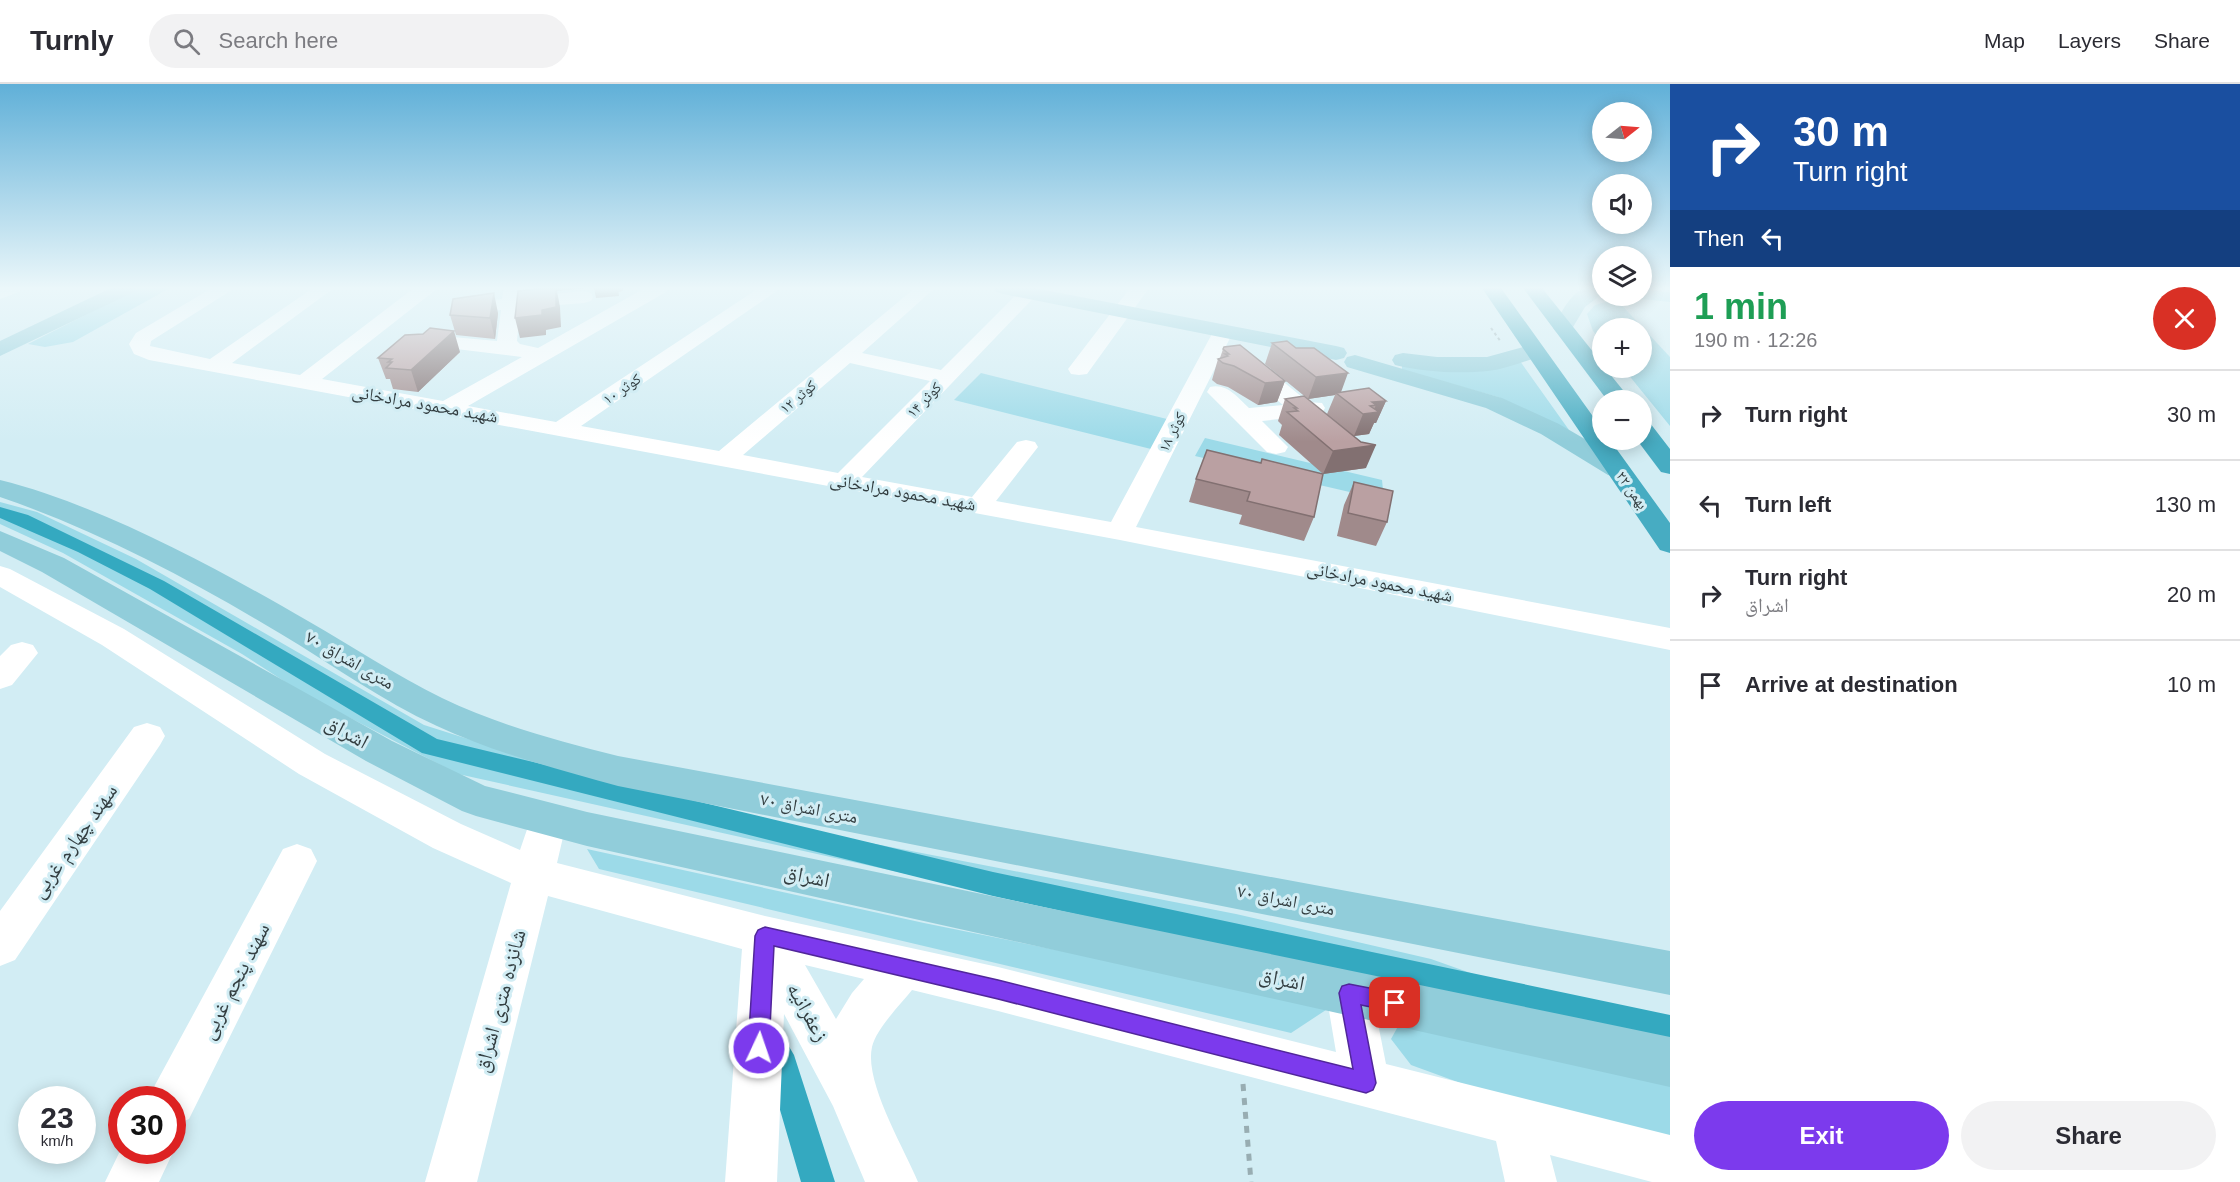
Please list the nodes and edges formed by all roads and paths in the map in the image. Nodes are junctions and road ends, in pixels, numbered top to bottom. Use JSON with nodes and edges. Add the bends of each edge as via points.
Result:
{"nodes":[{"id":1,"x":20,"y":339,"type":"edge"},
{"id":2,"x":142,"y":339,"type":"edge"},
{"id":3,"x":252,"y":339,"type":"edge"},
{"id":4,"x":361,"y":339,"type":"edge"},
{"id":5,"x":507,"y":339,"type":"edge"},
{"id":6,"x":570,"y":339,"type":"edge"},
{"id":7,"x":695,"y":339,"type":"edge"},
{"id":8,"x":866,"y":339,"type":"edge"},
{"id":9,"x":983,"y":339,"type":"edge"},
{"id":10,"x":1101,"y":339,"type":"edge"},
{"id":11,"x":1219,"y":339,"type":"edge"},
{"id":12,"x":1261,"y":339,"type":"edge"},
{"id":13,"x":1498,"y":339,"type":"edge"},
{"id":14,"x":1526,"y":339,"type":"edge"},
{"id":15,"x":1572,"y":339,"type":"edge"},
{"id":16,"x":430,"y":341,"type":"edge"},
{"id":17,"x":1500,"y":342,"type":"dead end"},
{"id":18,"x":0,"y":349,"type":"edge"},
{"id":19,"x":513,"y":349,"type":"junction"},
{"id":20,"x":1534,"y":351,"type":"junction"},
{"id":21,"x":542,"y":355,"type":"junction"},
{"id":22,"x":846,"y":356,"type":"junction"},
{"id":23,"x":1350,"y":356,"type":"junction"},
{"id":24,"x":1245,"y":362,"type":"edge"},
{"id":25,"x":214,"y":366,"type":"junction"},
{"id":26,"x":1078,"y":369,"type":"dead end"},
{"id":27,"x":945,"y":378,"type":"junction"},
{"id":28,"x":305,"y":382,"type":"junction"},
{"id":29,"x":1558,"y":384,"type":"junction"},
{"id":30,"x":1611,"y":390,"type":"edge"},
{"id":31,"x":1218,"y":392,"type":"dead end"},
{"id":32,"x":1592,"y":392,"type":"edge"},
{"id":33,"x":1187,"y":402,"type":"junction"},
{"id":34,"x":1334,"y":405,"type":"edge"},
{"id":35,"x":447,"y":408,"type":"junction"},
{"id":36,"x":1303,"y":409,"type":"junction"},
{"id":37,"x":1240,"y":413,"type":"junction"},
{"id":38,"x":1592,"y":419,"type":"edge"},
{"id":39,"x":561,"y":429,"type":"junction"},
{"id":40,"x":1337,"y":437,"type":"edge"},
{"id":41,"x":1652,"y":442,"type":"edge"},
{"id":42,"x":1026,"y":447,"type":"dead end"},
{"id":43,"x":1276,"y":447,"type":"dead end"},
{"id":44,"x":1608,"y":450,"type":"edge"},
{"id":45,"x":724,"y":459,"type":"junction"},
{"id":46,"x":1670,"y":466,"type":"edge"},
{"id":47,"x":1617,"y":469,"type":"junction"},
{"id":48,"x":844,"y":481,"type":"junction"},
{"id":49,"x":0,"y":488,"type":"edge"},
{"id":50,"x":979,"y":506,"type":"junction"},
{"id":51,"x":1120,"y":532,"type":"junction"},
{"id":52,"x":0,"y":540,"type":"edge"},
{"id":53,"x":1670,"y":544,"type":"edge"},
{"id":54,"x":0,"y":575,"type":"edge"},
{"id":55,"x":1670,"y":639,"type":"edge"},
{"id":56,"x":22,"y":653,"type":"dead end"},
{"id":57,"x":0,"y":677,"type":"edge"},
{"id":58,"x":147,"y":736,"type":"dead end"},
{"id":59,"x":548,"y":820,"type":"junction"},
{"id":60,"x":297,"y":861,"type":"dead end"},
{"id":61,"x":534,"y":875,"type":"junction"},
{"id":62,"x":765,"y":936,"type":"junction"},
{"id":63,"x":0,"y":946,"type":"edge"},
{"id":64,"x":1565,"y":954,"type":"junction"},
{"id":65,"x":904,"y":966,"type":"junction"},
{"id":66,"x":1670,"y":973,"type":"edge"},
{"id":67,"x":1670,"y":990,"type":"edge"},
{"id":68,"x":1349,"y":993,"type":"junction"},
{"id":69,"x":1240,"y":1051,"type":"junction"},
{"id":70,"x":1670,"y":1062,"type":"edge"},
{"id":71,"x":1366,"y":1083,"type":"junction"},
{"id":72,"x":180,"y":1086,"type":"edge"},
{"id":73,"x":850,"y":1089,"type":"junction"},
{"id":74,"x":1516,"y":1121,"type":"junction"},
{"id":75,"x":1670,"y":1161,"type":"edge"},
{"id":76,"x":140,"y":1164,"type":"edge"},
{"id":77,"x":131,"y":1182,"type":"edge"},
{"id":78,"x":451,"y":1182,"type":"edge"},
{"id":79,"x":751,"y":1182,"type":"edge"},
{"id":80,"x":892,"y":1182,"type":"edge"},
{"id":81,"x":1251,"y":1182,"type":"edge"},
{"id":82,"x":1531,"y":1182,"type":"edge"}],
"edges":[{"from":1,"to":18,"type":"main road"},
{"from":2,"to":25,"type":"street","name":"شهید محمود مرادخانی","via":[[141,350],[149,354]]},
{"from":3,"to":25,"type":"street"},
{"from":4,"to":28,"type":"street"},
{"from":5,"to":19,"type":"street"},
{"from":6,"to":21,"type":"street"},
{"from":7,"to":39,"type":"street","name":"کوثر ۱۰"},
{"from":8,"to":22,"type":"street","name":"کوثر ۱۲"},
{"from":9,"to":27,"type":"street","name":"کوثر ۱۴"},
{"from":10,"to":26,"type":"street"},
{"from":11,"to":33,"type":"street","name":"کوثر ۱۸"},
{"from":12,"to":23,"type":"main road"},
{"from":13,"to":17,"type":"path"},
{"from":14,"to":20,"type":"highway","name":"۲۲ بهمن"},
{"from":15,"to":30,"type":"highway"},
{"from":16,"to":19,"type":"street"},
{"from":19,"to":21,"type":"street"},
{"from":20,"to":23,"type":"main road","via":[[1488,364]]},
{"from":20,"to":29,"type":"highway","name":"۲۲ بهمن"},
{"from":21,"to":35,"type":"street"},
{"from":22,"to":27,"type":"street"},
{"from":22,"to":45,"type":"street","name":"کوثر ۱۲"},
{"from":23,"to":47,"type":"main road","via":[[1494,404],[1550,429]]},
{"from":24,"to":36,"type":"street"},
{"from":25,"to":28,"type":"street","name":"شهید محمود مرادخانی"},
{"from":27,"to":48,"type":"street","name":"کوثر ۱۴"},
{"from":28,"to":35,"type":"street","name":"شهید محمود مرادخانی"},
{"from":29,"to":32,"type":"highway"},
{"from":29,"to":38,"type":"highway","name":"۲۲ بهمن"},
{"from":31,"to":37,"type":"street"},
{"from":33,"to":37,"type":"street"},
{"from":33,"to":51,"type":"street","name":"کوثر ۱۸"},
{"from":34,"to":36,"type":"street"},
{"from":35,"to":39,"type":"street","name":"شهید محمود مرادخانی"},
{"from":36,"to":37,"type":"street"},
{"from":36,"to":40,"type":"street"},
{"from":37,"to":43,"type":"street"},
{"from":39,"to":45,"type":"street","name":"شهید محمود مرادخانی"},
{"from":41,"to":46,"type":"highway"},
{"from":42,"to":50,"type":"street"},
{"from":44,"to":47,"type":"highway","name":"۲۲ بهمن"},
{"from":45,"to":48,"type":"street","name":"شهید محمود مرادخانی"},
{"from":47,"to":53,"type":"highway","name":"۲۲ بهمن"},
{"from":48,"to":50,"type":"street","name":"شهید محمود مرادخانی"},
{"from":49,"to":64,"type":"main road","name":"۷۰ متری اشراق","via":[[51,504],[115,532],[275,616],[430,707],[522,745],[618,771]]},
{"from":50,"to":51,"type":"street","name":"شهید محمود مرادخانی"},
{"from":51,"to":55,"type":"street","name":"شهید محمود مرادخانی"},
{"from":52,"to":59,"type":"main road","name":"اشراق","via":[[476,800]]},
{"from":54,"to":61,"type":"street","via":[[113,637],[312,764],[447,836]]},
{"from":56,"to":57,"type":"street"},
{"from":58,"to":63,"type":"street","name":"سهند چهارم غربی"},
{"from":59,"to":61,"type":"street","name":"شانزده متری اشراق"},
{"from":59,"to":68,"type":"main road","name":"اشراق"},
{"from":60,"to":72,"type":"street","name":"سهند پنجم غربی"},
{"from":61,"to":62,"type":"street"},
{"from":61,"to":78,"type":"street","name":"شانزده متری اشراق"},
{"from":62,"to":65,"type":"street"},
{"from":62,"to":73,"type":"street","name":"زعفرانیه"},
{"from":62,"to":79,"type":"street"},
{"from":64,"to":66,"type":"main road","name":"۷۰ متری اشراق"},
{"from":64,"to":67,"type":"main road","via":[[1644,986]]},
{"from":65,"to":69,"type":"street"},
{"from":65,"to":73,"type":"street","name":"زعفرانیه","via":[[868,1009],[848,1044]]},
{"from":68,"to":70,"type":"main road","name":"اشراق"},
{"from":68,"to":71,"type":"street"},
{"from":69,"to":71,"type":"street"},
{"from":69,"to":81,"type":"path"},
{"from":71,"to":74,"type":"street"},
{"from":73,"to":80,"type":"street","name":"زعفرانیه"},
{"from":74,"to":75,"type":"street"},
{"from":74,"to":82,"type":"street"},
{"from":76,"to":77,"type":"street"}]}
